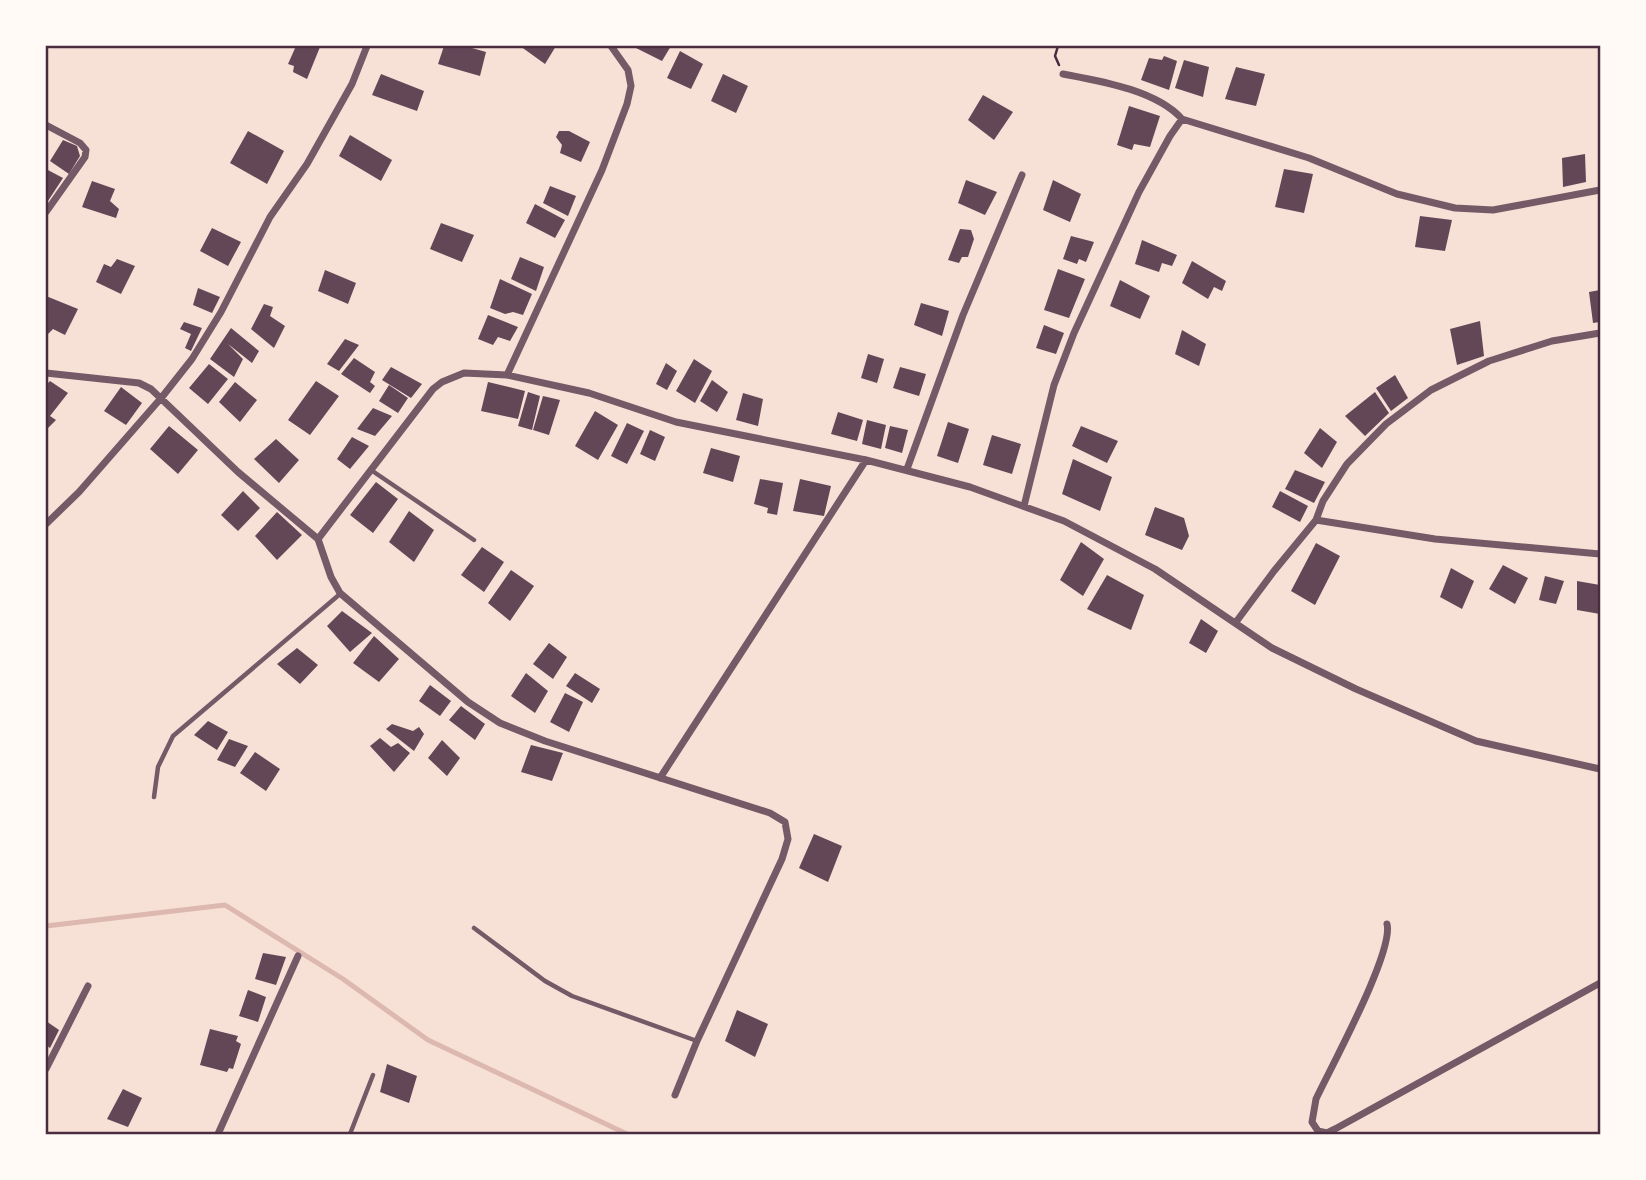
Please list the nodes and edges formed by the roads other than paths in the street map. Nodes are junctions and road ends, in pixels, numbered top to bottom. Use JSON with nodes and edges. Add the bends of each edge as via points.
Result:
{"nodes":[{"id":1,"x":367,"y":46,"type":"edge"},
{"id":2,"x":611,"y":46,"type":"edge"},
{"id":3,"x":1063,"y":74,"type":"road end"},
{"id":4,"x":1182,"y":118,"type":"junction"},
{"id":5,"x":46,"y":125,"type":"edge"},
{"id":6,"x":1022,"y":175,"type":"dead end"},
{"id":7,"x":1601,"y":190,"type":"edge"},
{"id":8,"x":46,"y":212,"type":"edge"},
{"id":9,"x":1601,"y":333,"type":"edge"},
{"id":10,"x":46,"y":373,"type":"edge"},
{"id":11,"x":507,"y":375,"type":"junction"},
{"id":12,"x":162,"y":397,"type":"junction"},
{"id":13,"x":866,"y":460,"type":"junction"},
{"id":14,"x":907,"y":469,"type":"junction"},
{"id":15,"x":371,"y":470,"type":"junction"},
{"id":16,"x":1024,"y":506,"type":"junction"},
{"id":17,"x":1316,"y":520,"type":"junction"},
{"id":18,"x":46,"y":524,"type":"edge"},
{"id":19,"x":318,"y":539,"type":"junction"},
{"id":20,"x":474,"y":540,"type":"dead end"},
{"id":21,"x":1601,"y":554,"type":"edge"},
{"id":22,"x":340,"y":593,"type":"junction"},
{"id":23,"x":1236,"y":622,"type":"junction"},
{"id":24,"x":1601,"y":769,"type":"edge"},
{"id":25,"x":660,"y":779,"type":"junction"},
{"id":26,"x":154,"y":797,"type":"dead end"},
{"id":27,"x":1387,"y":924,"type":"dead end"},
{"id":28,"x":474,"y":928,"type":"dead end"},
{"id":29,"x":298,"y":956,"type":"dead end"},
{"id":30,"x":1601,"y":983,"type":"edge"},
{"id":31,"x":88,"y":986,"type":"dead end"},
{"id":32,"x":696,"y":1041,"type":"junction"},
{"id":33,"x":46,"y":1069,"type":"edge"},
{"id":34,"x":373,"y":1074,"type":"dead end"},
{"id":35,"x":675,"y":1095,"type":"dead end"},
{"id":36,"x":218,"y":1135,"type":"edge"},
{"id":37,"x":351,"y":1135,"type":"edge"}],
"edges":[{"from":1,"to":12,"type":"street","via":[[352,84],[307,164],[270,217],[221,312]]},
{"from":2,"to":11,"type":"street","via":[[628,70],[627,104]]},
{"from":3,"to":4,"type":"street","via":[[1133,92],[1164,104]]},
{"from":4,"to":7,"type":"street","via":[[1309,158],[1397,194],[1455,208],[1493,210]]},
{"from":4,"to":16,"type":"street","via":[[1139,192],[1074,333],[1054,385]]},
{"from":5,"to":8,"type":"street","via":[[86,150]]},
{"from":6,"to":14,"type":"street","via":[[963,315]]},
{"from":9,"to":17,"type":"street","via":[[1552,341],[1489,361],[1431,390],[1386,424],[1347,464]]},
{"from":10,"to":12,"type":"street","via":[[139,383]]},
{"from":11,"to":13,"type":"street","via":[[589,393],[676,422]]},
{"from":11,"to":15,"type":"street","via":[[464,373],[443,382]]},
{"from":12,"to":18,"type":"street"},
{"from":12,"to":19,"type":"street","via":[[238,472]]},
{"from":13,"to":14,"type":"street"},
{"from":13,"to":25,"type":"street"},
{"from":14,"to":16,"type":"street"},
{"from":15,"to":19,"type":"street"},
{"from":15,"to":20,"type":"lane"},
{"from":16,"to":23,"type":"street","via":[[1155,569]]},
{"from":17,"to":21,"type":"street","via":[[1435,539]]},
{"from":17,"to":23,"type":"street"},
{"from":19,"to":22,"type":"street"},
{"from":22,"to":25,"type":"street","via":[[468,702],[500,723]]},
{"from":22,"to":26,"type":"lane","via":[[173,736],[158,767]]},
{"from":23,"to":24,"type":"street","via":[[1272,648],[1476,741]]},
{"from":25,"to":32,"type":"street","via":[[770,813],[785,822],[788,839]]},
{"from":27,"to":30,"type":"street","via":[[1387,938],[1370,986],[1316,1099],[1312,1122],[1318,1131],[1335,1129]]},
{"from":28,"to":32,"type":"lane","via":[[572,996]]},
{"from":29,"to":36,"type":"street"},
{"from":31,"to":33,"type":"street"},
{"from":32,"to":35,"type":"street"},
{"from":34,"to":37,"type":"lane"}]}
